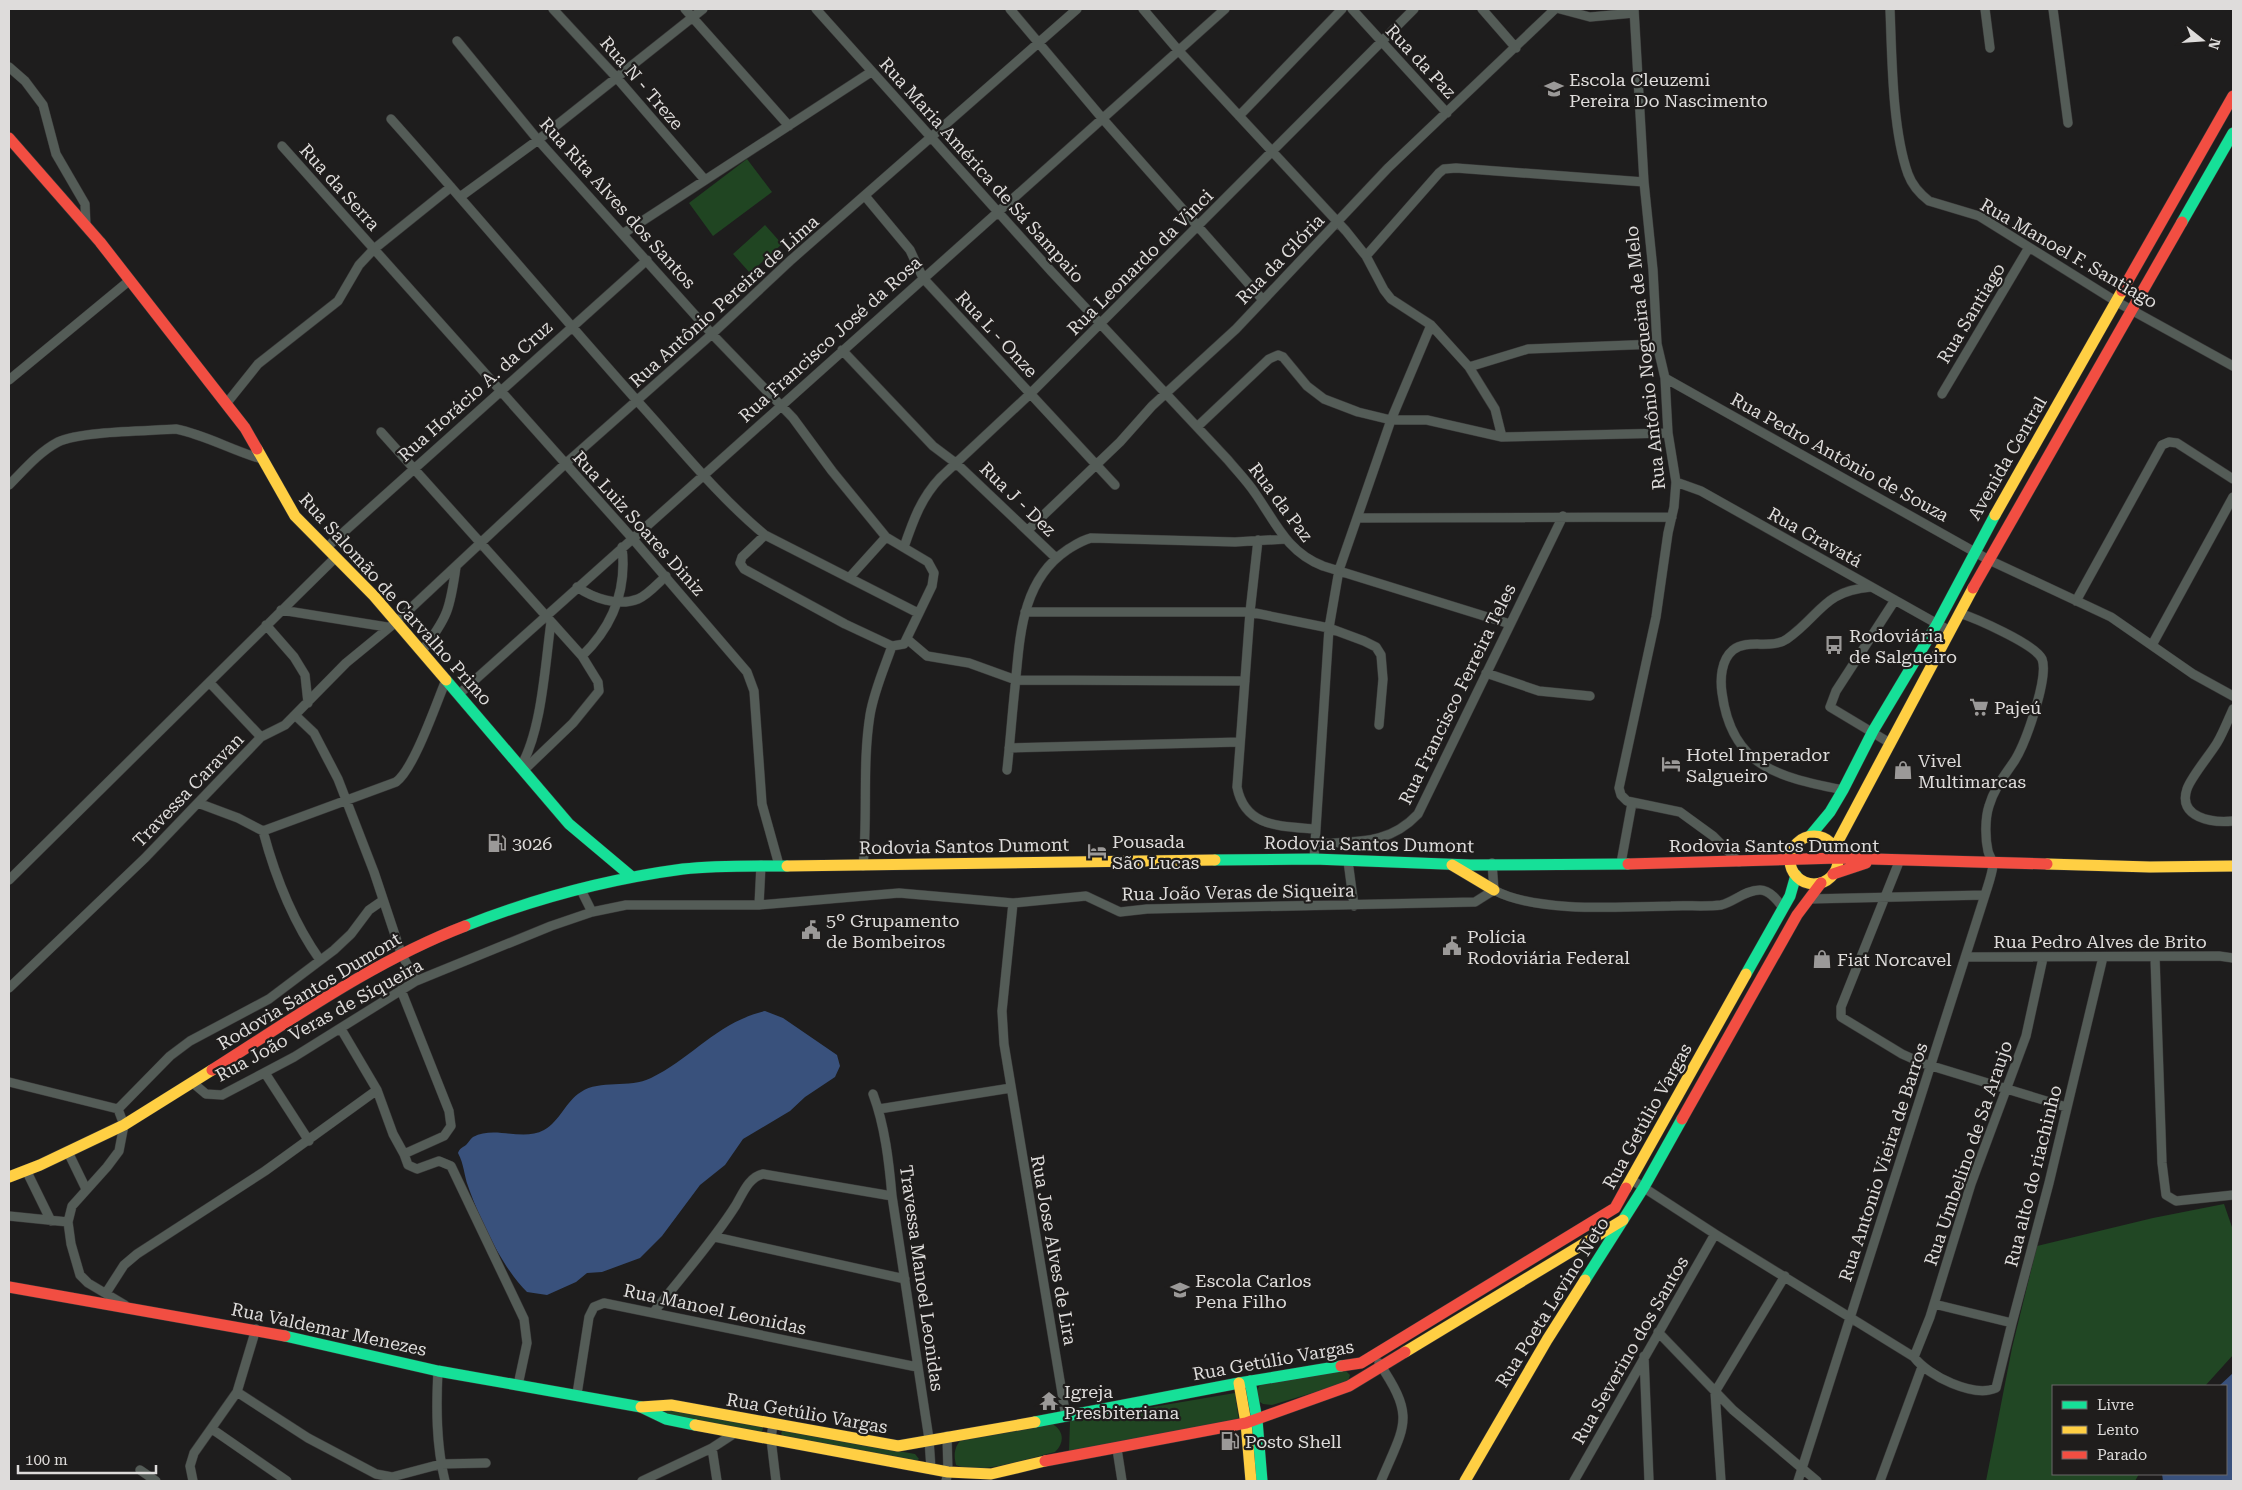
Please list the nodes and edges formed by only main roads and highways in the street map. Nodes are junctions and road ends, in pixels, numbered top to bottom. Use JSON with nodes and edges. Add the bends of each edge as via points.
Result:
{"nodes":[{"id":1,"x":2233,"y":96,"type":"edge"},
{"id":2,"x":2233,"y":132,"type":"edge"},
{"id":3,"x":9,"y":138,"type":"edge"},
{"id":4,"x":1810,"y":836,"type":"junction"},
{"id":5,"x":1837,"y":852,"type":"junction"},
{"id":6,"x":1790,"y":859,"type":"junction"},
{"id":7,"x":1873,"y":861,"type":"junction"},
{"id":8,"x":1450,"y":864,"type":"junction"},
{"id":9,"x":2233,"y":866,"type":"edge"},
{"id":10,"x":1833,"y":874,"type":"junction"},
{"id":11,"x":1796,"y":875,"type":"junction"},
{"id":12,"x":632,"y":876,"type":"junction"},
{"id":13,"x":1821,"y":883,"type":"junction"},
{"id":14,"x":1494,"y":890,"type":"road end"},
{"id":15,"x":9,"y":1177,"type":"edge"},
{"id":16,"x":1623,"y":1220,"type":"junction"},
{"id":17,"x":9,"y":1287,"type":"edge"},
{"id":18,"x":1443,"y":1314,"type":"junction"},
{"id":19,"x":1449,"y":1325,"type":"junction"},
{"id":20,"x":1419,"y":1328,"type":"junction"},
{"id":21,"x":1424,"y":1340,"type":"junction"},
{"id":22,"x":1244,"y":1382,"type":"junction"},
{"id":23,"x":641,"y":1407,"type":"junction"},
{"id":24,"x":1251,"y":1422,"type":"junction"},
{"id":25,"x":991,"y":1474,"type":"junction"},
{"id":26,"x":947,"y":1477,"type":"edge"},
{"id":27,"x":1003,"y":1481,"type":"edge"},
{"id":28,"x":1251,"y":1481,"type":"edge"},
{"id":29,"x":1262,"y":1481,"type":"edge"},
{"id":30,"x":1464,"y":1481,"type":"edge"}],
"edges":[{"from":1,"to":4,"type":"main road","name":"Avenida Central","via":[[1974,551],[1937,624],[1843,790]]},
{"from":2,"to":5,"type":"main road","name":"Avenida Central","via":[[1959,613]]},
{"from":3,"to":12,"type":"main road","name":"Rua Salomão de Carvalho Primo","via":[[130,280],[248,433],[295,516],[392,625],[422,651],[580,835]]},
{"from":4,"to":5,"type":"main road","via":[[1824,838]]},
{"from":4,"to":6,"type":"main road","name":"Avenida Central","via":[[1795,846]]},
{"from":5,"to":6,"type":"main road","name":"Rodovia Santos Dumont"},
{"from":5,"to":7,"type":"main road"},
{"from":5,"to":10,"type":"main road","name":"Avenida Central"},
{"from":6,"to":8,"type":"main road","name":"Rodovia Santos Dumont","via":[[1739,863]]},
{"from":6,"to":11,"type":"main road"},
{"from":7,"to":9,"type":"main road","name":"Rodovia Santos Dumont"},
{"from":7,"to":10,"type":"main road","name":"Rua Poeta Levino Neto"},
{"from":8,"to":12,"type":"main road","name":"Rodovia Santos Dumont","via":[[1314,859],[1023,861],[863,866],[762,865],[685,869]]},
{"from":8,"to":14,"type":"main road"},
{"from":10,"to":13,"type":"main road","name":"Rua Poeta Levino Neto"},
{"from":11,"to":13,"type":"main road","via":[[1806,882]]},
{"from":11,"to":18,"type":"main road","name":"Rua Getúlio Vargas","via":[[1790,896],[1615,1208]]},
{"from":12,"to":15,"type":"main road","name":"Rodovia Santos Dumont","via":[[490,915],[401,953],[325,997],[124,1125]]},
{"from":13,"to":16,"type":"main road","name":"Rua Poeta Levino Neto","via":[[1797,915]]},
{"from":16,"to":19,"type":"main road","name":"Rua Getúlio Vargas"},
{"from":16,"to":30,"type":"main road","name":"Rua Poeta Levino Neto"},
{"from":17,"to":23,"type":"main road","name":"Rua Valdemar Menezes","via":[[256,1329],[438,1371]]},
{"from":18,"to":19,"type":"main road"},
{"from":18,"to":20,"type":"main road","name":"Rua Getúlio Vargas"},
{"from":19,"to":21,"type":"main road","name":"Rua Getúlio Vargas"},
{"from":20,"to":21,"type":"main road"},
{"from":20,"to":22,"type":"main road","name":"Rua Getúlio Vargas","via":[[1361,1363]]},
{"from":21,"to":24,"type":"main road","name":"Rua Getúlio Vargas","via":[[1349,1386]]},
{"from":22,"to":23,"type":"main road","name":"Rua Getúlio Vargas","via":[[1066,1418],[892,1446],[671,1405]]},
{"from":22,"to":24,"type":"main road"},
{"from":23,"to":26,"type":"main road","name":"Rua Getúlio Vargas","via":[[666,1419],[931,1469]]},
{"from":24,"to":25,"type":"main road","name":"Rua Getúlio Vargas"},
{"from":24,"to":28,"type":"main road"},
{"from":24,"to":29,"type":"main road"},
{"from":25,"to":26,"type":"main road","name":"Rua Getúlio Vargas"},
{"from":25,"to":27,"type":"main road"}]}
